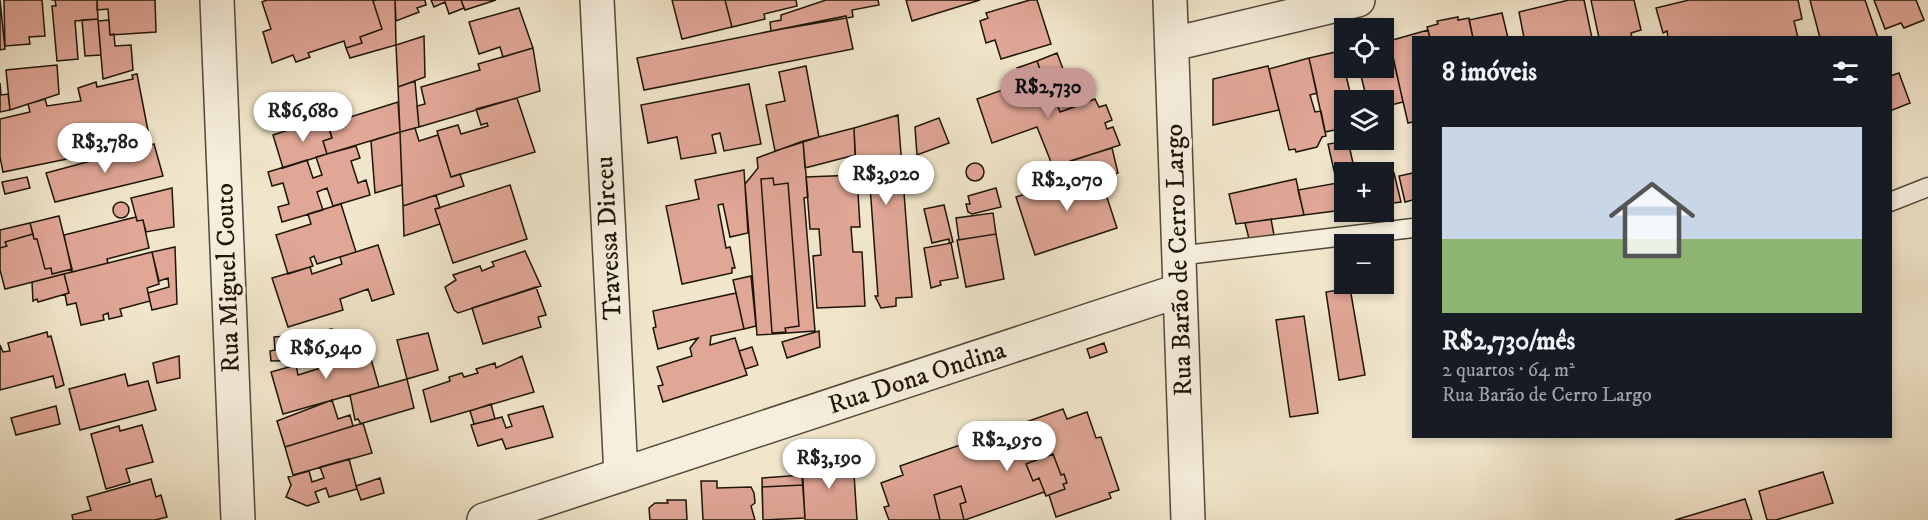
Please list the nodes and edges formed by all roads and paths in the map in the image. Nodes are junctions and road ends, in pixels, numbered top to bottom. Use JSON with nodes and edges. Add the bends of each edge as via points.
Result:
{"nodes":[{"id":1,"x":217,"y":0,"type":"edge"},
{"id":2,"x":597,"y":0,"type":"edge"},
{"id":3,"x":1170,"y":0,"type":"edge"},
{"id":4,"x":1358,"y":0,"type":"edge"},
{"id":5,"x":1173,"y":44,"type":"junction"},
{"id":6,"x":1928,"y":187,"type":"edge"},
{"id":7,"x":1892,"y":201,"type":"edge"},
{"id":8,"x":1412,"y":228,"type":"edge"},
{"id":9,"x":1177,"y":256,"type":"junction"},
{"id":10,"x":1178,"y":291,"type":"junction"},
{"id":11,"x":621,"y":475,"type":"junction"},
{"id":12,"x":238,"y":520,"type":"edge"},
{"id":13,"x":484,"y":520,"type":"edge"},
{"id":14,"x":1188,"y":520,"type":"edge"}],
"edges":[{"from":1,"to":12,"type":"street","name":"Rua Miguel Couto"},
{"from":2,"to":11,"type":"street","name":"Travessa Dirceu"},
{"from":3,"to":5,"type":"street","name":"Rua Barão de Cerro Largo"},
{"from":4,"to":5,"type":"street"},
{"from":5,"to":9,"type":"street","name":"Rua Barão de Cerro Largo"},
{"from":6,"to":7,"type":"lane"},
{"from":8,"to":9,"type":"lane"},
{"from":9,"to":10,"type":"street","name":"Rua Barão de Cerro Largo"},
{"from":10,"to":11,"type":"street","name":"Rua Dona Ondina"},
{"from":10,"to":14,"type":"street","name":"Rua Barão de Cerro Largo"},
{"from":11,"to":13,"type":"street","name":"Rua Dona Ondina"}]}
